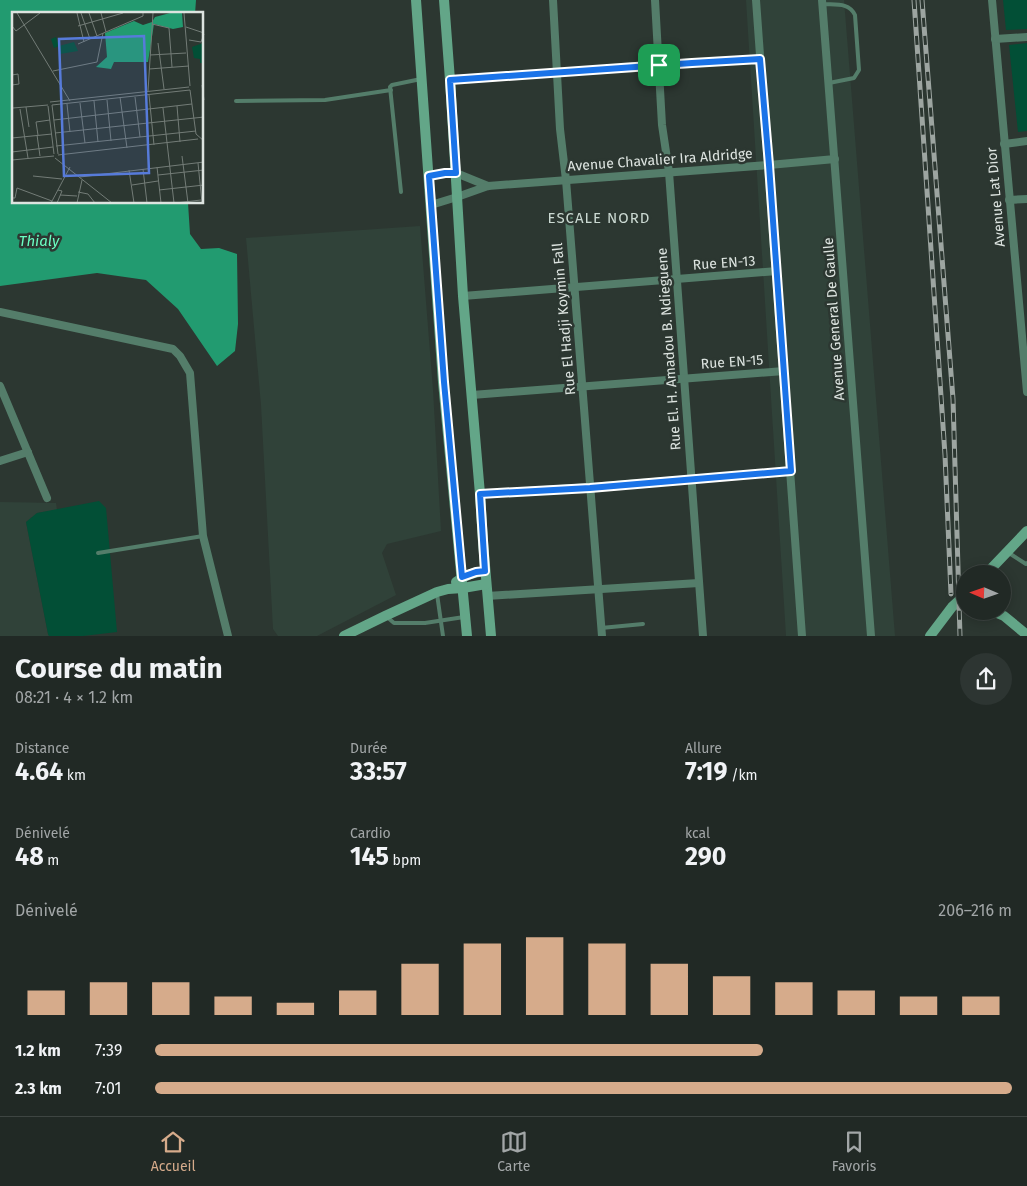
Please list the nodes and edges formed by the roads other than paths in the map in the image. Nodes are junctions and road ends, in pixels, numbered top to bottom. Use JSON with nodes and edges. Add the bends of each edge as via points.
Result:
{"nodes":[{"id":1,"x":416,"y":0,"type":"edge"},
{"id":2,"x":444,"y":0,"type":"edge"},
{"id":3,"x":553,"y":0,"type":"edge"},
{"id":4,"x":654,"y":0,"type":"edge"},
{"id":5,"x":756,"y":0,"type":"edge"},
{"id":6,"x":992,"y":0,"type":"edge"},
{"id":7,"x":822,"y":2,"type":"edge"},
{"id":8,"x":1027,"y":36,"type":"edge"},
{"id":9,"x":995,"y":39,"type":"junction"},
{"id":10,"x":760,"y":59,"type":"junction"},
{"id":11,"x":659,"y":65,"type":"junction"},
{"id":12,"x":557,"y":73,"type":"junction"},
{"id":13,"x":422,"y":79,"type":"junction"},
{"id":14,"x":450,"y":80,"type":"junction"},
{"id":15,"x":828,"y":83,"type":"junction"},
{"id":16,"x":391,"y":90,"type":"junction"},
{"id":17,"x":236,"y":100,"type":"dead end"},
{"id":18,"x":1027,"y":141,"type":"edge"},
{"id":19,"x":1004,"y":144,"type":"junction"},
{"id":20,"x":835,"y":159,"type":"junction"},
{"id":21,"x":769,"y":165,"type":"junction"},
{"id":22,"x":669,"y":172,"type":"junction"},
{"id":23,"x":456,"y":173,"type":"junction"},
{"id":24,"x":429,"y":176,"type":"junction"},
{"id":25,"x":566,"y":180,"type":"junction"},
{"id":26,"x":488,"y":186,"type":"junction"},
{"id":27,"x":401,"y":192,"type":"dead end"},
{"id":28,"x":457,"y":197,"type":"junction"},
{"id":29,"x":1027,"y":199,"type":"edge"},
{"id":30,"x":1009,"y":200,"type":"junction"},
{"id":31,"x":431,"y":205,"type":"junction"},
{"id":32,"x":776,"y":271,"type":"junction"},
{"id":33,"x":676,"y":279,"type":"junction"},
{"id":34,"x":574,"y":286,"type":"junction"},
{"id":35,"x":463,"y":296,"type":"junction"},
{"id":36,"x":0,"y":312,"type":"edge"},
{"id":37,"x":784,"y":371,"type":"junction"},
{"id":38,"x":684,"y":378,"type":"junction"},
{"id":39,"x":0,"y":386,"type":"edge"},
{"id":40,"x":582,"y":386,"type":"junction"},
{"id":41,"x":1027,"y":392,"type":"edge"},
{"id":42,"x":472,"y":395,"type":"junction"},
{"id":43,"x":9,"y":408,"type":"junction"},
{"id":44,"x":0,"y":410,"type":"edge"},
{"id":45,"x":28,"y":452,"type":"junction"},
{"id":46,"x":0,"y":461,"type":"edge"},
{"id":47,"x":791,"y":471,"type":"junction"},
{"id":48,"x":692,"y":479,"type":"junction"},
{"id":49,"x":590,"y":488,"type":"junction"},
{"id":50,"x":480,"y":494,"type":"junction"},
{"id":51,"x":47,"y":498,"type":"dead end"},
{"id":52,"x":1027,"y":532,"type":"edge"},
{"id":53,"x":203,"y":536,"type":"junction"},
{"id":54,"x":1007,"y":552,"type":"junction"},
{"id":55,"x":98,"y":553,"type":"dead end"},
{"id":56,"x":1027,"y":563,"type":"edge"},
{"id":57,"x":995,"y":565,"type":"edge"},
{"id":58,"x":485,"y":571,"type":"junction"},
{"id":59,"x":462,"y":577,"type":"junction"},
{"id":60,"x":699,"y":583,"type":"junction"},
{"id":61,"x":486,"y":584,"type":"junction"},
{"id":62,"x":448,"y":588,"type":"junction"},
{"id":63,"x":463,"y":588,"type":"junction"},
{"id":64,"x":598,"y":589,"type":"junction"},
{"id":65,"x":437,"y":592,"type":"junction"},
{"id":66,"x":488,"y":596,"type":"junction"},
{"id":67,"x":956,"y":603,"type":"edge"},
{"id":68,"x":385,"y":616,"type":"junction"},
{"id":69,"x":466,"y":617,"type":"junction"},
{"id":70,"x":1010,"y":620,"type":"edge"},
{"id":71,"x":441,"y":621,"type":"junction"},
{"id":72,"x":643,"y":624,"type":"dead end"},
{"id":73,"x":601,"y":632,"type":"edge"},
{"id":74,"x":1027,"y":635,"type":"edge"},
{"id":75,"x":228,"y":636,"type":"edge"},
{"id":76,"x":344,"y":636,"type":"edge"},
{"id":77,"x":443,"y":636,"type":"edge"},
{"id":78,"x":467,"y":636,"type":"edge"},
{"id":79,"x":491,"y":636,"type":"edge"},
{"id":80,"x":703,"y":636,"type":"edge"},
{"id":81,"x":802,"y":636,"type":"edge"},
{"id":82,"x":871,"y":636,"type":"edge"},
{"id":83,"x":930,"y":636,"type":"edge"}],
"edges":[{"from":1,"to":13,"type":"main road"},
{"from":2,"to":14,"type":"main road"},
{"from":3,"to":12,"type":"street","name":"Rue El Hadji Koymin Fall"},
{"from":4,"to":11,"type":"street","name":"Rue El. H. Amadou B. Ndieguene"},
{"from":5,"to":10,"type":"street"},
{"from":6,"to":9,"type":"street","name":"Avenue Lat Dior"},
{"from":7,"to":15,"type":"street","name":"Avenue General De Gaulle"},
{"from":7,"to":15,"type":"lane","via":[[852,9],[856,24],[859,70],[854,78]]},
{"from":8,"to":9,"type":"street"},
{"from":9,"to":19,"type":"street","name":"Avenue Lat Dior"},
{"from":10,"to":11,"type":"street"},
{"from":10,"to":21,"type":"street"},
{"from":11,"to":12,"type":"street"},
{"from":11,"to":22,"type":"street","name":"Rue El. H. Amadou B. Ndieguene","via":[[662,124]]},
{"from":12,"to":14,"type":"street"},
{"from":12,"to":25,"type":"street","name":"Rue El Hadji Koymin Fall"},
{"from":13,"to":16,"type":"lane","via":[[392,85]]},
{"from":13,"to":24,"type":"main road"},
{"from":14,"to":23,"type":"main road"},
{"from":15,"to":20,"type":"street","name":"Avenue General De Gaulle"},
{"from":16,"to":17,"type":"lane","via":[[325,100]]},
{"from":16,"to":27,"type":"lane"},
{"from":18,"to":19,"type":"street"},
{"from":19,"to":30,"type":"street","name":"Avenue Lat Dior"},
{"from":20,"to":21,"type":"street","name":"Avenue Chavalier Ira Aldridge"},
{"from":20,"to":82,"type":"street","name":"Avenue General De Gaulle"},
{"from":21,"to":22,"type":"street","name":"Avenue Chavalier Ira Aldridge"},
{"from":21,"to":32,"type":"street"},
{"from":22,"to":25,"type":"street","name":"Avenue Chavalier Ira Aldridge"},
{"from":22,"to":33,"type":"street","name":"Rue El. H. Amadou B. Ndieguene"},
{"from":23,"to":24,"type":"street"},
{"from":23,"to":26,"type":"street"},
{"from":23,"to":28,"type":"main road"},
{"from":24,"to":31,"type":"main road"},
{"from":25,"to":26,"type":"street","name":"Avenue Chavalier Ira Aldridge"},
{"from":25,"to":34,"type":"street","name":"Rue El Hadji Koymin Fall"},
{"from":26,"to":28,"type":"street"},
{"from":28,"to":31,"type":"street"},
{"from":28,"to":35,"type":"main road"},
{"from":29,"to":30,"type":"street"},
{"from":30,"to":41,"type":"street","name":"Avenue Lat Dior"},
{"from":31,"to":59,"type":"main road"},
{"from":32,"to":33,"type":"street","name":"Rue EN-13"},
{"from":32,"to":37,"type":"street"},
{"from":33,"to":34,"type":"street","name":"Rue EN-13"},
{"from":33,"to":38,"type":"street","name":"Rue El. H. Amadou B. Ndieguene"},
{"from":34,"to":35,"type":"street","name":"Rue EN-13"},
{"from":34,"to":40,"type":"street","name":"Rue El Hadji Koymin Fall"},
{"from":35,"to":42,"type":"main road"},
{"from":36,"to":53,"type":"street","via":[[173,349],[180,356],[190,373]]},
{"from":37,"to":38,"type":"street","name":"Rue EN-15"},
{"from":37,"to":47,"type":"street"},
{"from":38,"to":40,"type":"street","name":"Rue EN-15"},
{"from":38,"to":48,"type":"street","name":"Rue El. H. Amadou B. Ndieguene"},
{"from":39,"to":43,"type":"street"},
{"from":40,"to":42,"type":"street","name":"Rue EN-15"},
{"from":40,"to":49,"type":"street","name":"Rue El Hadji Koymin Fall"},
{"from":42,"to":50,"type":"main road"},
{"from":43,"to":44,"type":"street"},
{"from":43,"to":45,"type":"street"},
{"from":45,"to":46,"type":"street"},
{"from":45,"to":51,"type":"street"},
{"from":47,"to":48,"type":"street"},
{"from":47,"to":81,"type":"street"},
{"from":48,"to":49,"type":"street"},
{"from":48,"to":60,"type":"street","name":"Rue El. H. Amadou B. Ndieguene"},
{"from":49,"to":50,"type":"street"},
{"from":49,"to":64,"type":"street","name":"Rue El Hadji Koymin Fall"},
{"from":50,"to":58,"type":"main road"},
{"from":52,"to":54,"type":"main road"},
{"from":53,"to":55,"type":"lane"},
{"from":53,"to":75,"type":"street"},
{"from":54,"to":56,"type":"lane"},
{"from":54,"to":57,"type":"main road"},
{"from":58,"to":59,"type":"main road"},
{"from":58,"to":61,"type":"main road"},
{"from":59,"to":62,"type":"main road"},
{"from":59,"to":63,"type":"main road"},
{"from":60,"to":64,"type":"street"},
{"from":60,"to":80,"type":"street","name":"Rue El. H. Amadou B. Ndieguene"},
{"from":61,"to":63,"type":"main road"},
{"from":61,"to":66,"type":"main road"},
{"from":62,"to":63,"type":"main road"},
{"from":62,"to":65,"type":"main road"},
{"from":63,"to":69,"type":"main road"},
{"from":64,"to":66,"type":"street"},
{"from":64,"to":73,"type":"street","name":"Rue El Hadji Koymin Fall"},
{"from":65,"to":68,"type":"main road"},
{"from":65,"to":71,"type":"lane"},
{"from":66,"to":79,"type":"main road"},
{"from":67,"to":83,"type":"main road"},
{"from":68,"to":71,"type":"lane","via":[[394,624]]},
{"from":68,"to":76,"type":"main road"},
{"from":69,"to":71,"type":"lane"},
{"from":69,"to":78,"type":"main road"},
{"from":70,"to":74,"type":"main road"},
{"from":71,"to":77,"type":"lane"},
{"from":72,"to":73,"type":"lane"}]}
